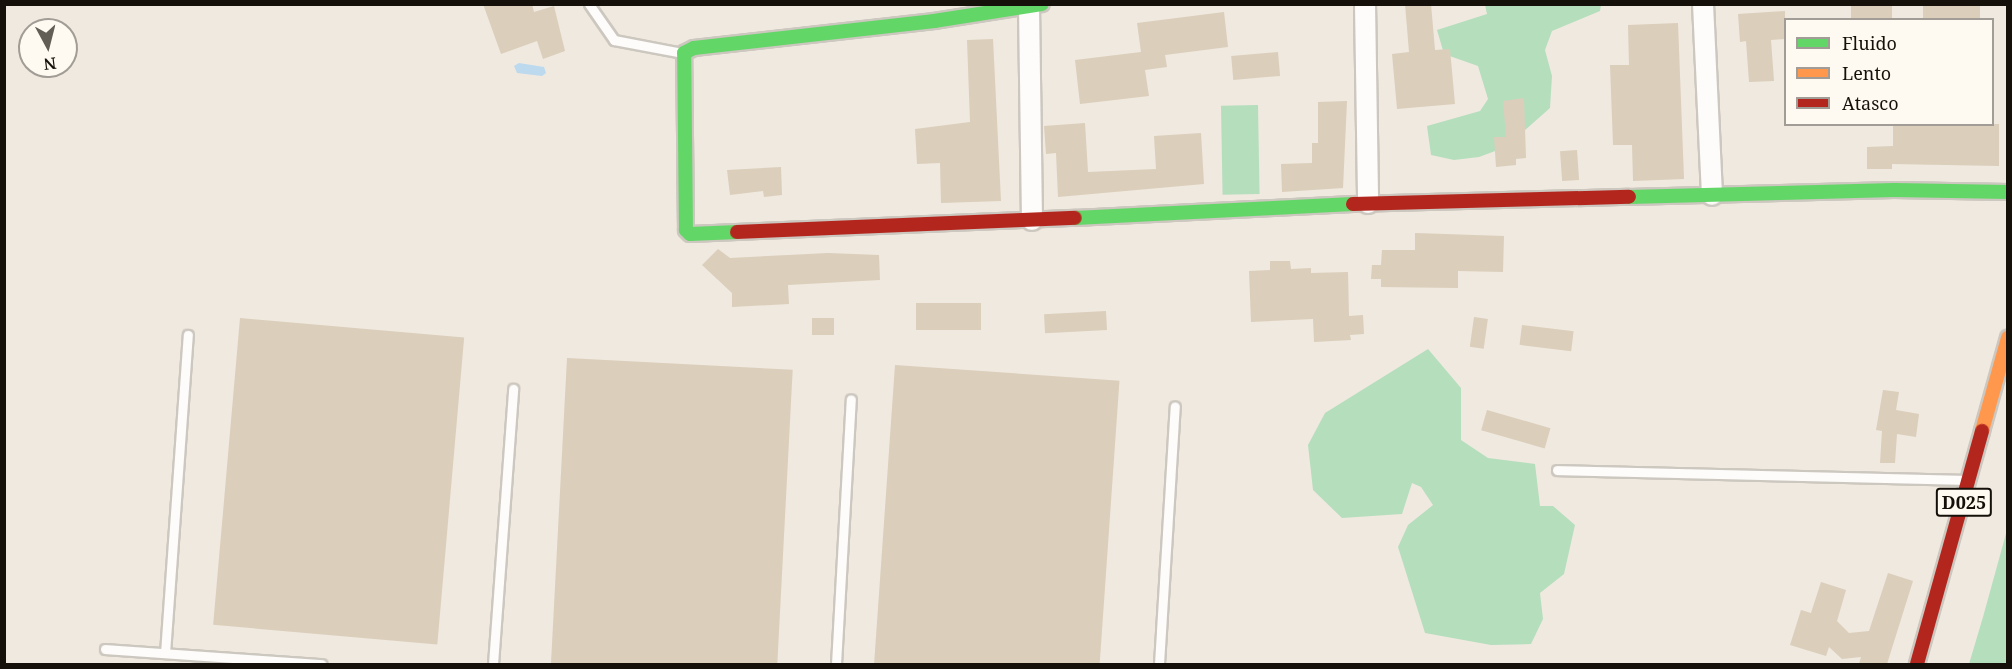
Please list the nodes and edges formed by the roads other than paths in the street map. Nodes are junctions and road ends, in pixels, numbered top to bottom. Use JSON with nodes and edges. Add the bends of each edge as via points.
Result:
{"nodes":[{"id":1,"x":589,"y":4,"type":"edge"},
{"id":2,"x":1365,"y":4,"type":"edge"},
{"id":3,"x":1703,"y":4,"type":"edge"},
{"id":4,"x":1036,"y":5,"type":"edge"},
{"id":5,"x":932,"y":13,"type":"edge"},
{"id":6,"x":684,"y":53,"type":"junction"},
{"id":7,"x":2007,"y":192,"type":"edge"},
{"id":8,"x":1712,"y":195,"type":"junction"},
{"id":9,"x":1368,"y":203,"type":"junction"},
{"id":10,"x":1032,"y":220,"type":"junction"},
{"id":11,"x":188,"y":334,"type":"dead end"},
{"id":12,"x":2007,"y":338,"type":"edge"},
{"id":13,"x":513,"y":389,"type":"dead end"},
{"id":14,"x":851,"y":399,"type":"dead end"},
{"id":15,"x":1174,"y":406,"type":"dead end"},
{"id":16,"x":1557,"y":470,"type":"dead end"},
{"id":17,"x":1970,"y":480,"type":"junction"},
{"id":18,"x":105,"y":649,"type":"dead end"},
{"id":19,"x":165,"y":653,"type":"junction"},
{"id":20,"x":321,"y":664,"type":"edge"},
{"id":21,"x":493,"y":664,"type":"edge"},
{"id":22,"x":836,"y":664,"type":"edge"},
{"id":23,"x":1158,"y":664,"type":"edge"},
{"id":24,"x":1917,"y":664,"type":"edge"}],
"edges":[{"from":1,"to":6,"type":"lane","via":[[614,40]]},
{"from":2,"to":9,"type":"street"},
{"from":3,"to":8,"type":"street"},
{"from":4,"to":5,"type":"street"},
{"from":4,"to":10,"type":"street"},
{"from":5,"to":6,"type":"street","via":[[694,48]]},
{"from":6,"to":10,"type":"street","via":[[687,232]]},
{"from":7,"to":8,"type":"street","via":[[1894,190]]},
{"from":8,"to":9,"type":"street"},
{"from":9,"to":10,"type":"street"},
{"from":11,"to":19,"type":"lane"},
{"from":12,"to":17,"type":"street","number":"D025"},
{"from":13,"to":21,"type":"lane"},
{"from":14,"to":22,"type":"lane"},
{"from":15,"to":23,"type":"lane"},
{"from":16,"to":17,"type":"lane"},
{"from":17,"to":24,"type":"street","number":"D025"},
{"from":18,"to":19,"type":"lane"},
{"from":19,"to":20,"type":"lane"}]}
